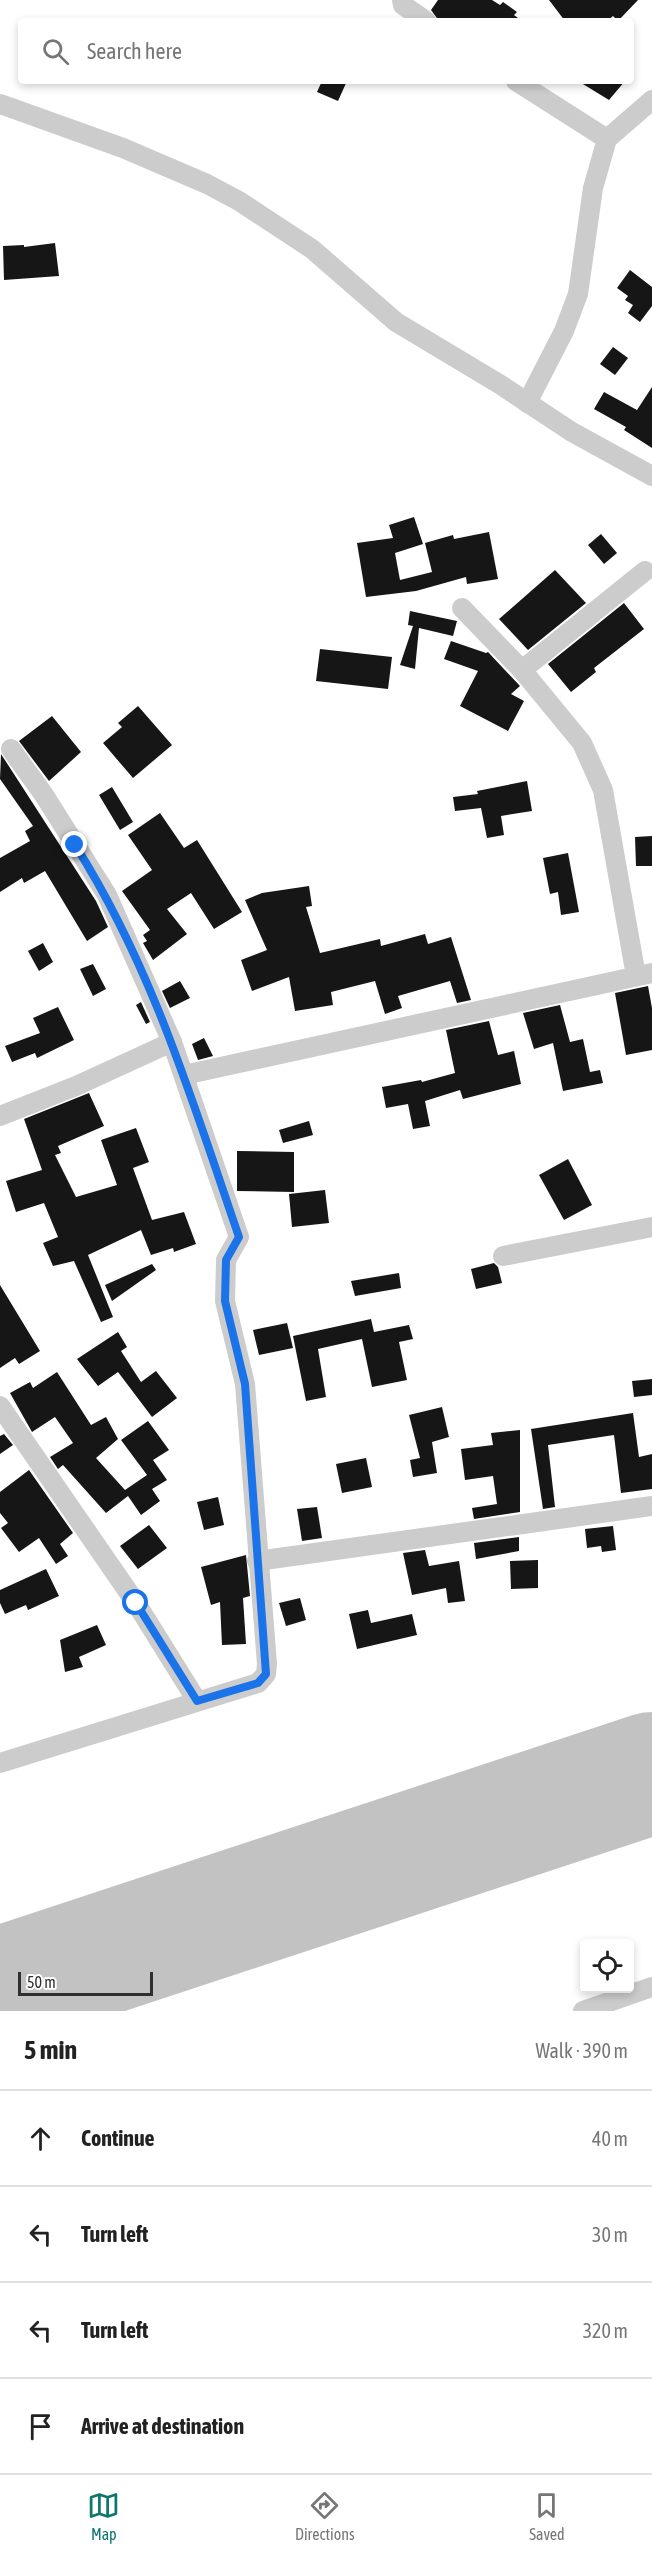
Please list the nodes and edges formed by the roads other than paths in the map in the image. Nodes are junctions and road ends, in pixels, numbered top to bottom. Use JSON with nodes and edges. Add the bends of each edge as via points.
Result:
{"nodes":[{"id":1,"x":402,"y":0,"type":"edge"},
{"id":2,"x":422,"y":18,"type":"edge"},
{"id":3,"x":521,"y":84,"type":"edge"},
{"id":4,"x":652,"y":100,"type":"edge"},
{"id":5,"x":0,"y":104,"type":"edge"},
{"id":6,"x":607,"y":139,"type":"junction"},
{"id":7,"x":527,"y":403,"type":"junction"},
{"id":8,"x":652,"y":476,"type":"edge"},
{"id":9,"x":645,"y":571,"type":"dead end"},
{"id":10,"x":462,"y":608,"type":"dead end"},
{"id":11,"x":522,"y":670,"type":"junction"},
{"id":12,"x":11,"y":749,"type":"dead end"},
{"id":13,"x":644,"y":975,"type":"edge"},
{"id":14,"x":172,"y":1042,"type":"junction"},
{"id":15,"x":184,"y":1075,"type":"junction"},
{"id":16,"x":0,"y":1116,"type":"edge"},
{"id":17,"x":652,"y":1227,"type":"edge"},
{"id":18,"x":503,"y":1256,"type":"dead end"},
{"id":19,"x":0,"y":1406,"type":"edge"},
{"id":20,"x":652,"y":1506,"type":"edge"},
{"id":21,"x":257,"y":1561,"type":"junction"},
{"id":22,"x":197,"y":1701,"type":"junction"},
{"id":23,"x":0,"y":1763,"type":"edge"},
{"id":24,"x":652,"y":1987,"type":"edge"},
{"id":25,"x":583,"y":2011,"type":"edge"}],
"edges":[{"from":1,"to":2,"type":"street","via":[[403,5]]},
{"from":3,"to":6,"type":"street"},
{"from":4,"to":6,"type":"street"},
{"from":5,"to":7,"type":"street","via":[[123,148],[239,201],[312,249],[396,322]]},
{"from":6,"to":7,"type":"street","via":[[592,188],[578,294]]},
{"from":7,"to":8,"type":"street"},
{"from":9,"to":11,"type":"street"},
{"from":10,"to":11,"type":"street"},
{"from":11,"to":13,"type":"street","via":[[582,743],[603,790]]},
{"from":12,"to":14,"type":"street","via":[[107,895]]},
{"from":13,"to":15,"type":"street"},
{"from":14,"to":15,"type":"street"},
{"from":14,"to":16,"type":"street"},
{"from":15,"to":21,"type":"street","via":[[239,1237],[226,1260],[225,1301],[245,1384]]},
{"from":17,"to":18,"type":"street"},
{"from":19,"to":22,"type":"street","via":[[136,1603]]},
{"from":20,"to":21,"type":"street"},
{"from":21,"to":22,"type":"street","via":[[266,1674],[258,1683]]},
{"from":22,"to":23,"type":"street"},
{"from":24,"to":25,"type":"street"}]}
